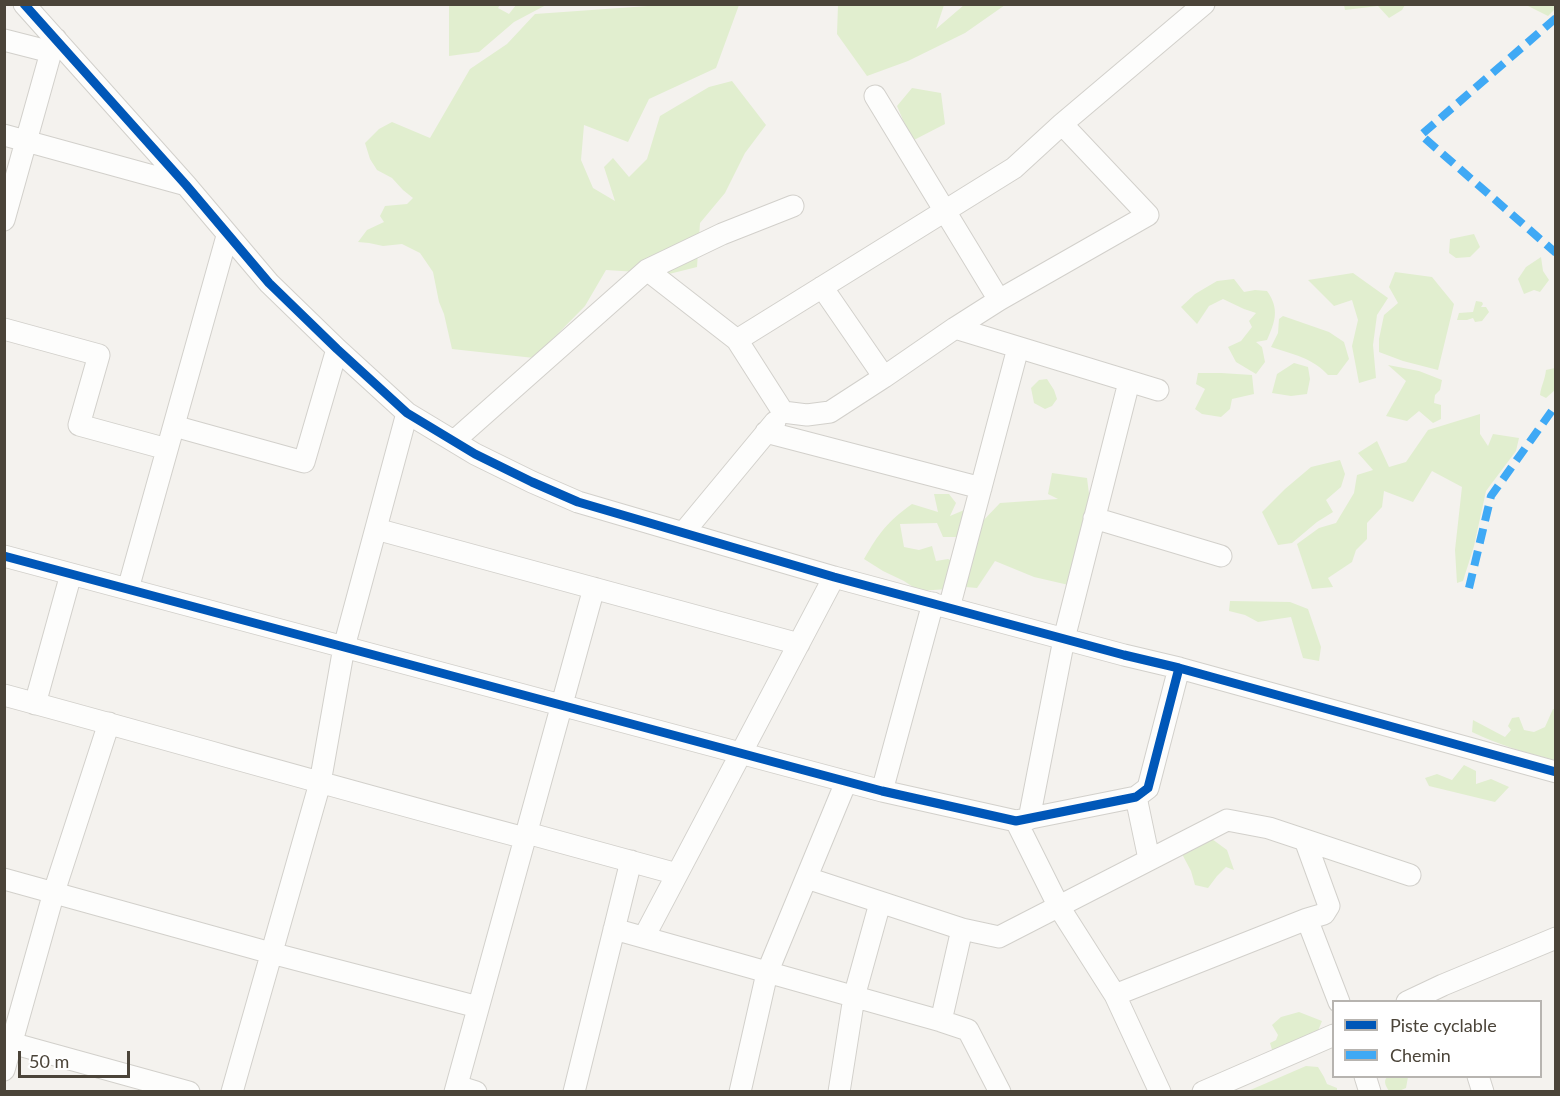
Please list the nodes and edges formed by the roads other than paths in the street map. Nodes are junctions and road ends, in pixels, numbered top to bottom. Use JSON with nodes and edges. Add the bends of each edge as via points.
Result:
{"nodes":[{"id":1,"x":24,"y":4,"type":"edge"},
{"id":2,"x":1204,"y":4,"type":"edge"},
{"id":3,"x":4,"y":40,"type":"edge"},
{"id":4,"x":53,"y":46,"type":"junction"},
{"id":5,"x":875,"y":96,"type":"dead end"},
{"id":6,"x":1062,"y":124,"type":"junction"},
{"id":7,"x":4,"y":135,"type":"edge"},
{"id":8,"x":26,"y":141,"type":"junction"},
{"id":9,"x":186,"y":185,"type":"junction"},
{"id":10,"x":793,"y":206,"type":"dead end"},
{"id":11,"x":945,"y":211,"type":"junction"},
{"id":12,"x":4,"y":220,"type":"edge"},
{"id":13,"x":227,"y":236,"type":"junction"},
{"id":14,"x":647,"y":270,"type":"junction"},
{"id":15,"x":822,"y":287,"type":"junction"},
{"id":16,"x":999,"y":300,"type":"junction"},
{"id":17,"x":954,"y":328,"type":"junction"},
{"id":18,"x":4,"y":330,"type":"edge"},
{"id":19,"x":736,"y":340,"type":"junction"},
{"id":20,"x":1018,"y":348,"type":"junction"},
{"id":21,"x":337,"y":349,"type":"junction"},
{"id":22,"x":884,"y":377,"type":"junction"},
{"id":23,"x":1129,"y":382,"type":"junction"},
{"id":24,"x":1158,"y":390,"type":"dead end"},
{"id":25,"x":783,"y":412,"type":"junction"},
{"id":26,"x":407,"y":413,"type":"junction"},
{"id":27,"x":174,"y":426,"type":"junction"},
{"id":28,"x":766,"y":432,"type":"junction"},
{"id":29,"x":454,"y":441,"type":"junction"},
{"id":30,"x":167,"y":449,"type":"junction"},
{"id":31,"x":981,"y":488,"type":"junction"},
{"id":32,"x":1094,"y":518,"type":"junction"},
{"id":33,"x":376,"y":529,"type":"junction"},
{"id":34,"x":683,"y":533,"type":"junction"},
{"id":35,"x":4,"y":556,"type":"edge"},
{"id":36,"x":1221,"y":556,"type":"dead end"},
{"id":37,"x":71,"y":574,"type":"junction"},
{"id":38,"x":834,"y":577,"type":"junction"},
{"id":39,"x":594,"y":588,"type":"junction"},
{"id":40,"x":128,"y":589,"type":"junction"},
{"id":41,"x":941,"y":605,"type":"junction"},
{"id":42,"x":1064,"y":639,"type":"junction"},
{"id":43,"x":799,"y":644,"type":"junction"},
{"id":44,"x":344,"y":647,"type":"junction"},
{"id":45,"x":1179,"y":668,"type":"junction"},
{"id":46,"x":4,"y":695,"type":"edge"},
{"id":47,"x":35,"y":704,"type":"junction"},
{"id":48,"x":562,"y":706,"type":"junction"},
{"id":49,"x":109,"y":723,"type":"junction"},
{"id":50,"x":741,"y":754,"type":"junction"},
{"id":51,"x":1556,"y":772,"type":"edge"},
{"id":52,"x":846,"y":782,"type":"junction"},
{"id":53,"x":320,"y":783,"type":"junction"},
{"id":54,"x":882,"y":791,"type":"junction"},
{"id":55,"x":1136,"y":797,"type":"junction"},
{"id":56,"x":1022,"y":820,"type":"junction"},
{"id":57,"x":526,"y":835,"type":"junction"},
{"id":58,"x":1305,"y":840,"type":"junction"},
{"id":59,"x":1149,"y":859,"type":"junction"},
{"id":60,"x":631,"y":861,"type":"junction"},
{"id":61,"x":677,"y":874,"type":"junction"},
{"id":62,"x":1410,"y":874,"type":"dead end"},
{"id":63,"x":807,"y":878,"type":"junction"},
{"id":64,"x":4,"y":879,"type":"edge"},
{"id":65,"x":54,"y":892,"type":"junction"},
{"id":66,"x":880,"y":903,"type":"junction"},
{"id":67,"x":1059,"y":907,"type":"junction"},
{"id":68,"x":1307,"y":920,"type":"junction"},
{"id":69,"x":614,"y":929,"type":"junction"},
{"id":70,"x":962,"y":929,"type":"junction"},
{"id":71,"x":644,"y":937,"type":"junction"},
{"id":72,"x":1556,"y":938,"type":"edge"},
{"id":73,"x":271,"y":954,"type":"junction"},
{"id":74,"x":767,"y":973,"type":"junction"},
{"id":75,"x":1446,"y":993,"type":"edge"},
{"id":76,"x":1115,"y":995,"type":"junction"},
{"id":77,"x":854,"y":998,"type":"junction"},
{"id":78,"x":1338,"y":1000,"type":"edge"},
{"id":79,"x":1416,"y":1000,"type":"edge"},
{"id":80,"x":478,"y":1007,"type":"junction"},
{"id":81,"x":941,"y":1021,"type":"junction"},
{"id":82,"x":1332,"y":1036,"type":"edge"},
{"id":83,"x":8,"y":1042,"type":"edge"},
{"id":84,"x":4,"y":1070,"type":"edge"},
{"id":85,"x":463,"y":1090,"type":"edge"},
{"id":86,"x":999,"y":1091,"type":"edge"},
{"id":87,"x":189,"y":1092,"type":"edge"},
{"id":88,"x":232,"y":1092,"type":"edge"},
{"id":89,"x":574,"y":1092,"type":"edge"},
{"id":90,"x":740,"y":1092,"type":"edge"},
{"id":91,"x":838,"y":1092,"type":"edge"},
{"id":92,"x":1160,"y":1092,"type":"edge"},
{"id":93,"x":1203,"y":1092,"type":"edge"}],
"edges":[{"from":1,"to":4,"type":"street"},
{"from":2,"to":6,"type":"street"},
{"from":3,"to":4,"type":"street"},
{"from":4,"to":8,"type":"street"},
{"from":4,"to":9,"type":"street"},
{"from":5,"to":11,"type":"street"},
{"from":6,"to":11,"type":"street","via":[[1014,168]]},
{"from":6,"to":16,"type":"street","via":[[1148,215]]},
{"from":7,"to":8,"type":"street"},
{"from":8,"to":9,"type":"street"},
{"from":8,"to":12,"type":"street"},
{"from":9,"to":13,"type":"street"},
{"from":10,"to":14,"type":"street"},
{"from":11,"to":15,"type":"street"},
{"from":11,"to":16,"type":"street"},
{"from":13,"to":21,"type":"street"},
{"from":13,"to":27,"type":"street"},
{"from":14,"to":19,"type":"street"},
{"from":14,"to":29,"type":"street"},
{"from":15,"to":19,"type":"street"},
{"from":15,"to":22,"type":"street"},
{"from":16,"to":17,"type":"street"},
{"from":17,"to":20,"type":"street"},
{"from":17,"to":22,"type":"street"},
{"from":18,"to":30,"type":"street","via":[[99,356],[79,425]]},
{"from":19,"to":25,"type":"street"},
{"from":20,"to":23,"type":"street"},
{"from":20,"to":31,"type":"street"},
{"from":21,"to":26,"type":"street"},
{"from":21,"to":27,"type":"street","via":[[304,462]]},
{"from":22,"to":25,"type":"street","via":[[830,412]]},
{"from":23,"to":24,"type":"street"},
{"from":23,"to":32,"type":"street"},
{"from":25,"to":28,"type":"street"},
{"from":26,"to":29,"type":"street"},
{"from":26,"to":33,"type":"street"},
{"from":27,"to":30,"type":"street"},
{"from":28,"to":31,"type":"street"},
{"from":28,"to":34,"type":"street"},
{"from":29,"to":34,"type":"street","via":[[578,501]]},
{"from":30,"to":40,"type":"street"},
{"from":31,"to":41,"type":"street"},
{"from":32,"to":36,"type":"street"},
{"from":32,"to":42,"type":"street"},
{"from":33,"to":39,"type":"street"},
{"from":33,"to":44,"type":"street"},
{"from":34,"to":38,"type":"street"},
{"from":35,"to":37,"type":"street"},
{"from":37,"to":40,"type":"street"},
{"from":37,"to":47,"type":"street"},
{"from":38,"to":41,"type":"street"},
{"from":38,"to":43,"type":"street"},
{"from":39,"to":43,"type":"street"},
{"from":39,"to":48,"type":"street"},
{"from":40,"to":44,"type":"street"},
{"from":41,"to":42,"type":"street"},
{"from":41,"to":54,"type":"street"},
{"from":42,"to":45,"type":"street"},
{"from":42,"to":56,"type":"street"},
{"from":43,"to":50,"type":"street"},
{"from":44,"to":48,"type":"street"},
{"from":44,"to":53,"type":"street"},
{"from":45,"to":51,"type":"street"},
{"from":45,"to":55,"type":"street","via":[[1148,788]]},
{"from":46,"to":47,"type":"street"},
{"from":47,"to":49,"type":"street"},
{"from":48,"to":50,"type":"street"},
{"from":48,"to":57,"type":"street"},
{"from":49,"to":53,"type":"street"},
{"from":49,"to":65,"type":"street"},
{"from":50,"to":52,"type":"street"},
{"from":50,"to":61,"type":"street"},
{"from":52,"to":54,"type":"street"},
{"from":52,"to":63,"type":"street"},
{"from":53,"to":57,"type":"street"},
{"from":53,"to":73,"type":"street"},
{"from":54,"to":56,"type":"street"},
{"from":55,"to":56,"type":"street"},
{"from":55,"to":59,"type":"street"},
{"from":56,"to":67,"type":"street"},
{"from":57,"to":60,"type":"street"},
{"from":57,"to":80,"type":"street"},
{"from":58,"to":59,"type":"street","via":[[1227,820]]},
{"from":58,"to":62,"type":"street"},
{"from":58,"to":68,"type":"street","via":[[1329,906],[1324,914]]},
{"from":59,"to":67,"type":"street"},
{"from":60,"to":61,"type":"street"},
{"from":60,"to":69,"type":"street"},
{"from":61,"to":71,"type":"street"},
{"from":63,"to":66,"type":"street"},
{"from":63,"to":74,"type":"street"},
{"from":64,"to":65,"type":"street"},
{"from":65,"to":73,"type":"street"},
{"from":65,"to":83,"type":"street"},
{"from":66,"to":70,"type":"street"},
{"from":66,"to":77,"type":"street"},
{"from":67,"to":70,"type":"street","via":[[999,937]]},
{"from":67,"to":76,"type":"street"},
{"from":68,"to":76,"type":"street"},
{"from":68,"to":78,"type":"street"},
{"from":69,"to":71,"type":"street"},
{"from":69,"to":89,"type":"street"},
{"from":70,"to":81,"type":"street"},
{"from":71,"to":74,"type":"street"},
{"from":72,"to":75,"type":"street"},
{"from":73,"to":80,"type":"street"},
{"from":73,"to":88,"type":"street"},
{"from":74,"to":77,"type":"street"},
{"from":74,"to":90,"type":"street"},
{"from":75,"to":79,"type":"street"},
{"from":76,"to":92,"type":"street"},
{"from":77,"to":81,"type":"street"},
{"from":77,"to":91,"type":"street"},
{"from":80,"to":85,"type":"street"},
{"from":81,"to":86,"type":"street","via":[[968,1030]]},
{"from":82,"to":93,"type":"street"},
{"from":83,"to":84,"type":"street"},
{"from":83,"to":87,"type":"street"}]}
